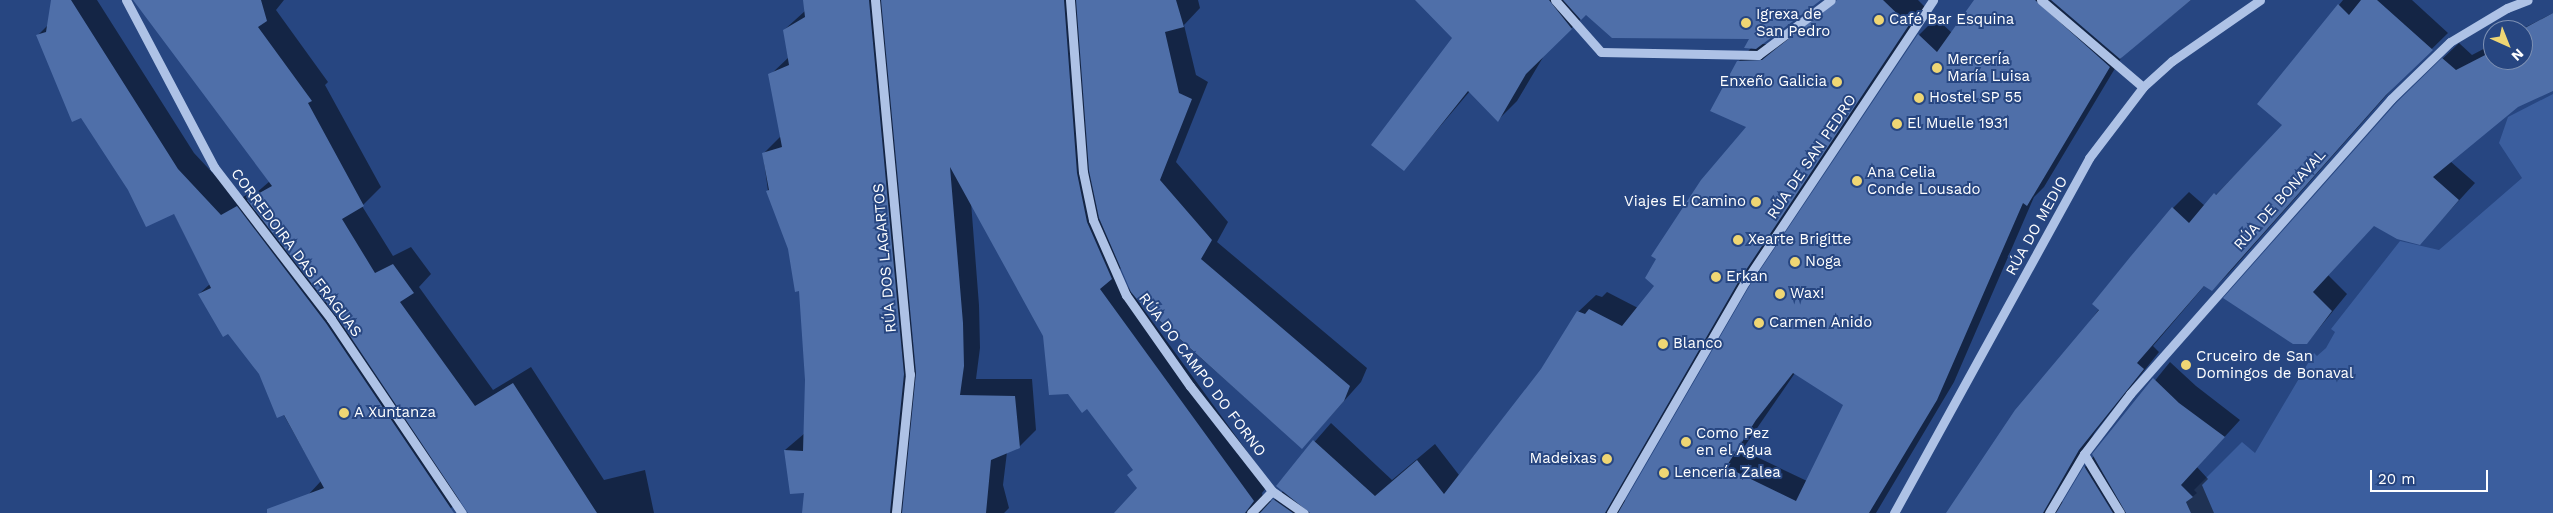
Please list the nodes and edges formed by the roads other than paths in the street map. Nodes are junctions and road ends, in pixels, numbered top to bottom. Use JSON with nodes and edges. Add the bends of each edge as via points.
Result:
{"nodes":[{"id":1,"x":126,"y":0,"type":"edge"},
{"id":2,"x":875,"y":0,"type":"edge"},
{"id":3,"x":1070,"y":0,"type":"edge"},
{"id":4,"x":1555,"y":0,"type":"edge"},
{"id":5,"x":1831,"y":0,"type":"edge"},
{"id":6,"x":1933,"y":0,"type":"edge"},
{"id":7,"x":2041,"y":0,"type":"edge"},
{"id":8,"x":2260,"y":0,"type":"edge"},
{"id":9,"x":2528,"y":0,"type":"edge"},
{"id":10,"x":2143,"y":88,"type":"junction"},
{"id":11,"x":2084,"y":454,"type":"junction"},
{"id":12,"x":1272,"y":491,"type":"junction"},
{"id":13,"x":462,"y":513,"type":"edge"},
{"id":14,"x":896,"y":513,"type":"edge"},
{"id":15,"x":1251,"y":513,"type":"edge"},
{"id":16,"x":1304,"y":513,"type":"edge"},
{"id":17,"x":1611,"y":513,"type":"edge"},
{"id":18,"x":1894,"y":513,"type":"edge"},
{"id":19,"x":2049,"y":513,"type":"edge"},
{"id":20,"x":2120,"y":513,"type":"edge"}],
"edges":[{"from":1,"to":13,"type":"street","name":"CORREDOIRA DAS FRAGUAS","via":[[214,167],[330,319]]},
{"from":2,"to":14,"type":"street","name":"RÚA DOS LAGARTOS","via":[[910,374]]},
{"from":3,"to":12,"type":"street","name":"RÚA DO CAMPO DO FORNO","via":[[1083,172],[1093,220],[1126,296],[1190,386]]},
{"from":4,"to":5,"type":"street","via":[[1601,52],[1758,55]]},
{"from":6,"to":17,"type":"street","name":"RÚA DE SAN PEDRO","via":[[1745,282]]},
{"from":7,"to":10,"type":"street"},
{"from":8,"to":10,"type":"street","name":"RÚA DO MEDIO","via":[[2172,61]]},
{"from":9,"to":11,"type":"street","name":"RÚA DE BONAVAL","via":[[2470,28],[2430,58],[2262,242],[2130,394]]},
{"from":10,"to":18,"type":"street","name":"RÚA DO MEDIO","via":[[2089,158]]},
{"from":11,"to":19,"type":"street","name":"RÚA DE BONAVAL"},
{"from":11,"to":20,"type":"street"},
{"from":12,"to":15,"type":"street"},
{"from":12,"to":16,"type":"street","name":"RÚA DO CAMPO DO FORNO"}]}
